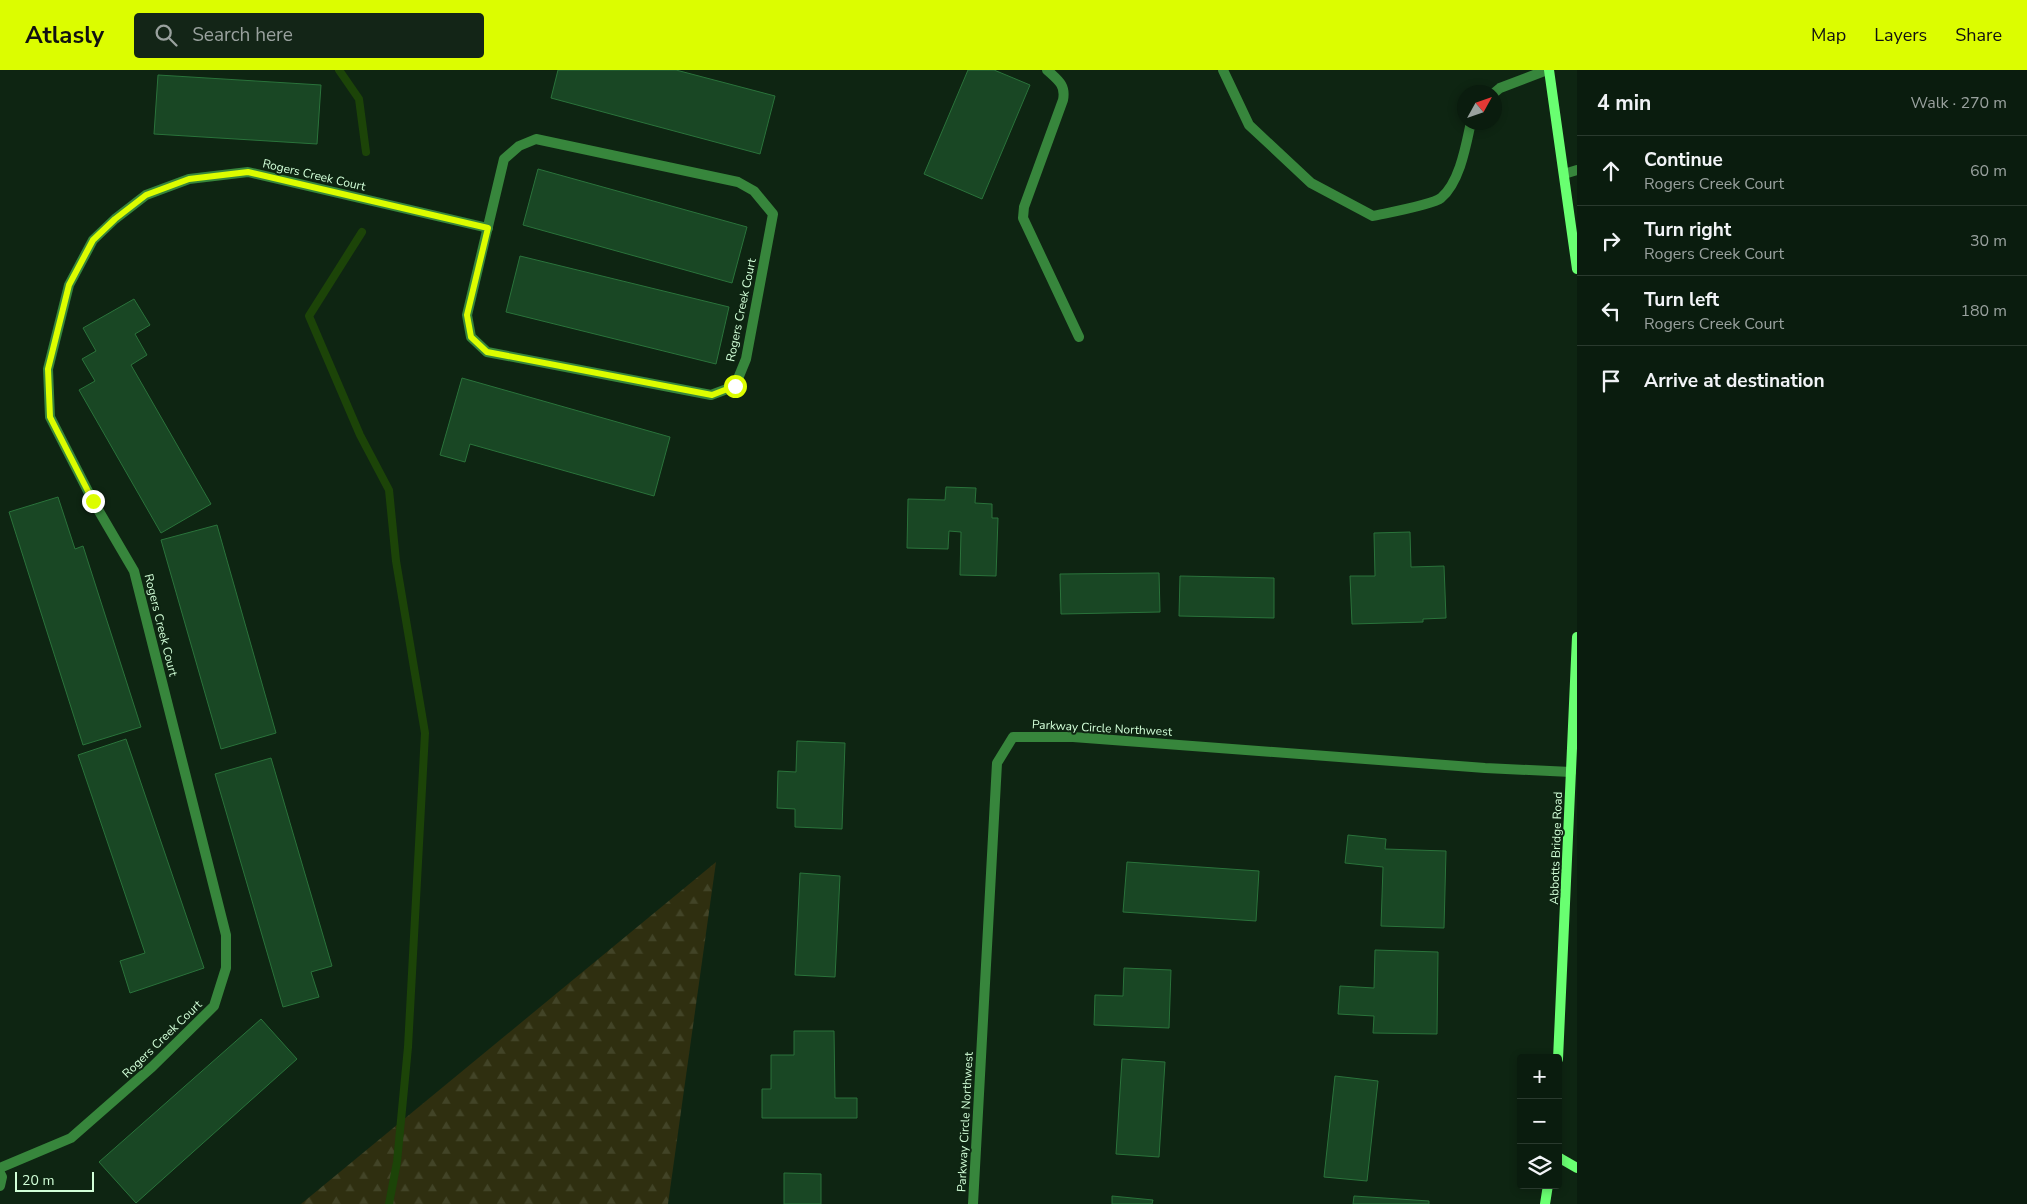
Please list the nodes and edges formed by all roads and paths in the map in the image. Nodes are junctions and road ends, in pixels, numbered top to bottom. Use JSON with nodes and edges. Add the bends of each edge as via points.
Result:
{"nodes":[{"id":1,"x":1047,"y":70,"type":"edge"},
{"id":2,"x":1223,"y":70,"type":"edge"},
{"id":3,"x":1548,"y":70,"type":"edge"},
{"id":4,"x":1502,"y":87,"type":"edge"},
{"id":5,"x":1469,"y":130,"type":"edge"},
{"id":6,"x":1577,"y":170,"type":"edge"},
{"id":7,"x":1564,"y":174,"type":"junction"},
{"id":8,"x":488,"y":228,"type":"junction"},
{"id":9,"x":1577,"y":269,"type":"edge"},
{"id":10,"x":1079,"y":337,"type":"dead end"},
{"id":11,"x":1577,"y":637,"type":"edge"},
{"id":12,"x":1577,"y":661,"type":"edge"},
{"id":13,"x":1571,"y":772,"type":"junction"},
{"id":14,"x":1558,"y":1054,"type":"edge"},
{"id":15,"x":1562,"y":1159,"type":"edge"},
{"id":16,"x":0,"y":1168,"type":"edge"},
{"id":17,"x":1577,"y":1168,"type":"edge"},
{"id":18,"x":0,"y":1173,"type":"edge"},
{"id":19,"x":0,"y":1186,"type":"edge"},
{"id":20,"x":1547,"y":1189,"type":"edge"},
{"id":21,"x":973,"y":1204,"type":"edge"},
{"id":22,"x":1545,"y":1204,"type":"edge"}],
"edges":[{"from":1,"to":10,"type":"street","via":[[1065,90],[1023,218]]},
{"from":2,"to":5,"type":"street","via":[[1249,124],[1311,183],[1373,216],[1440,198],[1458,173]]},
{"from":3,"to":4,"type":"street"},
{"from":3,"to":7,"type":"main road"},
{"from":6,"to":7,"type":"street"},
{"from":7,"to":9,"type":"main road"},
{"from":8,"to":8,"type":"street","name":"Rogers Creek Court","via":[[467,315],[471,337],[487,352],[712,395],[735,386],[746,359],[773,214],[754,191],[738,182],[536,139],[519,146],[504,159]]},
{"from":8,"to":16,"type":"street","name":"Rogers Creek Court","via":[[248,172],[189,179],[146,195],[115,219],[93,240],[69,285],[48,369],[50,417],[134,571],[226,935],[226,968],[214,1006],[152,1067],[71,1138]]},
{"from":11,"to":12,"type":"main road","name":"Abbotts Bridge Road"},
{"from":12,"to":13,"type":"main road","name":"Abbotts Bridge Road"},
{"from":13,"to":14,"type":"main road","name":"Abbotts Bridge Road"},
{"from":13,"to":21,"type":"street","name":"Parkway Circle Northwest","via":[[1073,737],[1013,736],[996,763]]},
{"from":15,"to":17,"type":"main road"},
{"from":18,"to":19,"type":"street"},
{"from":20,"to":22,"type":"main road"}]}
